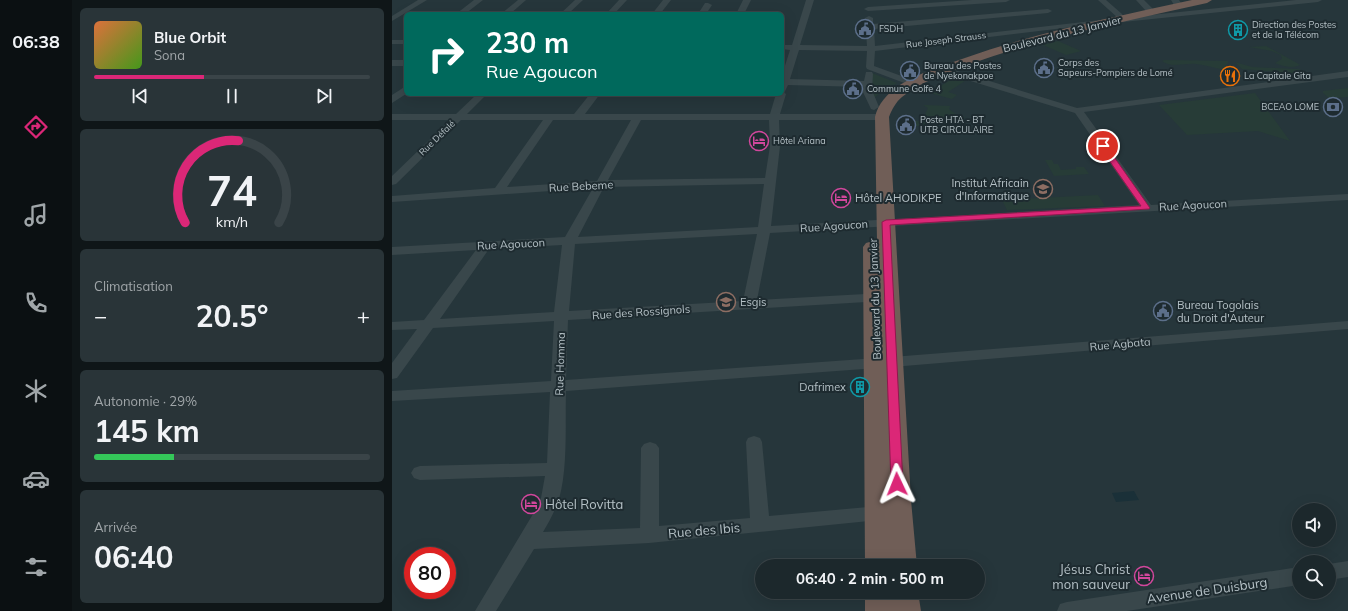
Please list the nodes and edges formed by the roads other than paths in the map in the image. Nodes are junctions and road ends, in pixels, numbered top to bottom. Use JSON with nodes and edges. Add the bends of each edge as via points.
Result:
{"nodes":[{"id":1,"x":424,"y":0,"type":"edge"},
{"id":2,"x":479,"y":0,"type":"edge"},
{"id":3,"x":522,"y":0,"type":"edge"},
{"id":4,"x":579,"y":0,"type":"edge"},
{"id":5,"x":623,"y":0,"type":"edge"},
{"id":6,"x":667,"y":0,"type":"edge"},
{"id":7,"x":747,"y":0,"type":"edge"},
{"id":8,"x":810,"y":0,"type":"edge"},
{"id":9,"x":869,"y":0,"type":"edge"},
{"id":10,"x":1006,"y":0,"type":"edge"},
{"id":11,"x":1102,"y":0,"type":"edge"},
{"id":12,"x":1140,"y":0,"type":"edge"},
{"id":13,"x":1190,"y":0,"type":"edge"},
{"id":14,"x":1207,"y":0,"type":"edge"},
{"id":15,"x":1318,"y":0,"type":"edge"},
{"id":16,"x":973,"y":1,"type":"edge"},
{"id":17,"x":1176,"y":1,"type":"edge"},
{"id":18,"x":1272,"y":2,"type":"edge"},
{"id":19,"x":1040,"y":4,"type":"dead end"},
{"id":20,"x":708,"y":5,"type":"dead end"},
{"id":21,"x":868,"y":9,"type":"junction"},
{"id":22,"x":1149,"y":9,"type":"junction"},
{"id":23,"x":463,"y":12,"type":"edge"},
{"id":24,"x":507,"y":12,"type":"edge"},
{"id":25,"x":566,"y":12,"type":"edge"},
{"id":26,"x":612,"y":12,"type":"edge"},
{"id":27,"x":658,"y":12,"type":"edge"},
{"id":28,"x":703,"y":12,"type":"edge"},
{"id":29,"x":741,"y":12,"type":"edge"},
{"id":30,"x":985,"y":17,"type":"junction"},
{"id":31,"x":392,"y":19,"type":"edge"},
{"id":32,"x":1114,"y":19,"type":"junction"},
{"id":33,"x":1060,"y":20,"type":"junction"},
{"id":34,"x":870,"y":27,"type":"junction"},
{"id":35,"x":1003,"y":33,"type":"junction"},
{"id":36,"x":392,"y":42,"type":"edge"},
{"id":37,"x":404,"y":42,"type":"edge"},
{"id":38,"x":784,"y":47,"type":"edge"},
{"id":39,"x":794,"y":48,"type":"junction"},
{"id":40,"x":871,"y":49,"type":"junction"},
{"id":41,"x":392,"y":63,"type":"edge"},
{"id":42,"x":404,"y":63,"type":"edge"},
{"id":43,"x":870,"y":67,"type":"junction"},
{"id":44,"x":944,"y":70,"type":"junction"},
{"id":45,"x":1348,"y":74,"type":"edge"},
{"id":46,"x":1348,"y":80,"type":"edge"},
{"id":47,"x":784,"y":81,"type":"edge"},
{"id":48,"x":911,"y":82,"type":"junction"},
{"id":49,"x":784,"y":84,"type":"edge"},
{"id":50,"x":867,"y":84,"type":"junction"},
{"id":51,"x":1264,"y":87,"type":"junction"},
{"id":52,"x":404,"y":90,"type":"edge"},
{"id":53,"x":480,"y":96,"type":"edge"},
{"id":54,"x":593,"y":96,"type":"edge"},
{"id":55,"x":779,"y":96,"type":"edge"},
{"id":56,"x":392,"y":100,"type":"edge"},
{"id":57,"x":1079,"y":111,"type":"junction"},
{"id":58,"x":876,"y":114,"type":"junction"},
{"id":59,"x":460,"y":116,"type":"junction"},
{"id":60,"x":550,"y":116,"type":"junction"},
{"id":61,"x":578,"y":116,"type":"junction"},
{"id":62,"x":638,"y":116,"type":"junction"},
{"id":63,"x":392,"y":117,"type":"edge"},
{"id":64,"x":774,"y":117,"type":"junction"},
{"id":65,"x":771,"y":181,"type":"junction"},
{"id":66,"x":392,"y":182,"type":"edge"},
{"id":67,"x":600,"y":184,"type":"junction"},
{"id":68,"x":498,"y":192,"type":"junction"},
{"id":69,"x":1348,"y":196,"type":"edge"},
{"id":70,"x":392,"y":199,"type":"edge"},
{"id":71,"x":1147,"y":208,"type":"junction"},
{"id":72,"x":879,"y":223,"type":"junction"},
{"id":73,"x":764,"y":230,"type":"junction"},
{"id":74,"x":569,"y":241,"type":"junction"},
{"id":75,"x":486,"y":245,"type":"junction"},
{"id":76,"x":392,"y":251,"type":"edge"},
{"id":77,"x":882,"y":297,"type":"junction"},
{"id":78,"x":749,"y":304,"type":"junction"},
{"id":79,"x":561,"y":317,"type":"junction"},
{"id":80,"x":431,"y":324,"type":"junction"},
{"id":81,"x":1348,"y":325,"type":"edge"},
{"id":82,"x":392,"y":326,"type":"edge"},
{"id":83,"x":884,"y":362,"type":"junction"},
{"id":84,"x":392,"y":374,"type":"edge"},
{"id":85,"x":559,"y":386,"type":"junction"},
{"id":86,"x":392,"y":396,"type":"edge"},
{"id":87,"x":754,"y":442,"type":"dead end"},
{"id":88,"x":650,"y":448,"type":"dead end"},
{"id":89,"x":555,"y":469,"type":"junction"},
{"id":90,"x":420,"y":473,"type":"dead end"},
{"id":91,"x":879,"y":513,"type":"junction"},
{"id":92,"x":760,"y":525,"type":"junction"},
{"id":93,"x":649,"y":535,"type":"junction"},
{"id":94,"x":528,"y":541,"type":"junction"},
{"id":95,"x":880,"y":559,"type":"edge"},
{"id":96,"x":901,"y":559,"type":"edge"},
{"id":97,"x":1348,"y":569,"type":"edge"},
{"id":98,"x":1336,"y":571,"type":"edge"},
{"id":99,"x":1292,"y":577,"type":"edge"},
{"id":100,"x":880,"y":599,"type":"edge"},
{"id":101,"x":904,"y":599,"type":"edge"},
{"id":102,"x":485,"y":611,"type":"edge"},
{"id":103,"x":881,"y":611,"type":"edge"},
{"id":104,"x":905,"y":611,"type":"edge"},
{"id":105,"x":1067,"y":611,"type":"edge"}],
"edges":[{"from":1,"to":31,"type":"street"},
{"from":2,"to":23,"type":"street"},
{"from":3,"to":24,"type":"street"},
{"from":4,"to":25,"type":"street"},
{"from":5,"to":26,"type":"street"},
{"from":6,"to":27,"type":"street"},
{"from":7,"to":29,"type":"street"},
{"from":8,"to":39,"type":"street"},
{"from":9,"to":21,"type":"street"},
{"from":10,"to":16,"type":"street"},
{"from":11,"to":32,"type":"street"},
{"from":12,"to":22,"type":"street"},
{"from":13,"to":17,"type":"highway","name":"Boulevard du 13 Janvier"},
{"from":14,"to":32,"type":"highway","name":"Boulevard du 13 Janvier"},
{"from":15,"to":18,"type":"street"},
{"from":16,"to":21,"type":"street"},
{"from":16,"to":30,"type":"street"},
{"from":17,"to":22,"type":"highway","name":"Boulevard du 13 Janvier"},
{"from":18,"to":32,"type":"street"},
{"from":19,"to":33,"type":"street"},
{"from":20,"to":28,"type":"street"},
{"from":21,"to":34,"type":"street"},
{"from":22,"to":32,"type":"highway","name":"Boulevard du 13 Janvier"},
{"from":30,"to":33,"type":"street"},
{"from":30,"to":34,"type":"street"},
{"from":30,"to":35,"type":"street"},
{"from":32,"to":33,"type":"highway","name":"Boulevard du 13 Janvier"},
{"from":32,"to":44,"type":"highway","name":"Boulevard du 13 Janvier","via":[[1006,47]]},
{"from":33,"to":35,"type":"street","name":"Rue Joseph Strauss"},
{"from":33,"to":48,"type":"highway","name":"Boulevard du 13 Janvier","via":[[935,68]]},
{"from":34,"to":40,"type":"street"},
{"from":35,"to":40,"type":"street","name":"Rue Joseph Strauss"},
{"from":36,"to":37,"type":"street"},
{"from":38,"to":39,"type":"street","name":"Rue Joseph Strauss"},
{"from":39,"to":40,"type":"street","name":"Rue Joseph Strauss"},
{"from":39,"to":47,"type":"street"},
{"from":40,"to":43,"type":"street"},
{"from":41,"to":42,"type":"street"},
{"from":43,"to":48,"type":"street"},
{"from":43,"to":50,"type":"street"},
{"from":44,"to":48,"type":"highway","name":"Boulevard du 13 Janvier"},
{"from":44,"to":57,"type":"street"},
{"from":45,"to":51,"type":"street"},
{"from":46,"to":51,"type":"street"},
{"from":48,"to":58,"type":"highway","name":"Boulevard du 13 Janvier","via":[[885,94]]},
{"from":49,"to":50,"type":"street"},
{"from":50,"to":58,"type":"street"},
{"from":51,"to":57,"type":"street"},
{"from":52,"to":56,"type":"street"},
{"from":53,"to":59,"type":"street","name":"Rue Défalé"},
{"from":54,"to":61,"type":"street"},
{"from":55,"to":64,"type":"street"},
{"from":57,"to":71,"type":"street"},
{"from":58,"to":64,"type":"street"},
{"from":58,"to":72,"type":"highway","name":"Boulevard du 13 Janvier"},
{"from":59,"to":60,"type":"street"},
{"from":59,"to":63,"type":"street"},
{"from":59,"to":66,"type":"street","name":"Rue Défalé"},
{"from":60,"to":61,"type":"street"},
{"from":60,"to":68,"type":"street"},
{"from":61,"to":62,"type":"street"},
{"from":62,"to":64,"type":"street"},
{"from":62,"to":67,"type":"street","name":"Rue Homma"},
{"from":64,"to":65,"type":"street","via":[[775,146]]},
{"from":65,"to":67,"type":"street","name":"Rue Bebeme"},
{"from":65,"to":73,"type":"street"},
{"from":67,"to":68,"type":"street","name":"Rue Bebeme"},
{"from":67,"to":74,"type":"street","name":"Rue Homma"},
{"from":68,"to":70,"type":"street","name":"Rue Bebeme"},
{"from":69,"to":71,"type":"street","name":"Rue Agoucon"},
{"from":71,"to":72,"type":"street","name":"Rue Agoucon"},
{"from":72,"to":73,"type":"street","name":"Rue Agoucon"},
{"from":72,"to":77,"type":"highway","name":"Boulevard du 13 Janvier","via":[[873,230]]},
{"from":73,"to":74,"type":"street","name":"Rue Agoucon"},
{"from":73,"to":78,"type":"street"},
{"from":74,"to":75,"type":"street","name":"Rue Agoucon"},
{"from":74,"to":79,"type":"street","name":"Rue Homma"},
{"from":75,"to":76,"type":"street","name":"Rue Agoucon"},
{"from":75,"to":80,"type":"street"},
{"from":77,"to":78,"type":"street","name":"Rue des Rossignols"},
{"from":77,"to":83,"type":"highway","name":"Boulevard du 13 Janvier"},
{"from":78,"to":79,"type":"street","name":"Rue des Rossignols"},
{"from":79,"to":80,"type":"street","name":"Rue des Rossignols"},
{"from":79,"to":85,"type":"street","name":"Rue Homma"},
{"from":80,"to":82,"type":"street","name":"Rue des Rossignols"},
{"from":80,"to":84,"type":"street"},
{"from":81,"to":83,"type":"street","name":"Rue Agbata"},
{"from":83,"to":85,"type":"street","name":"Rue Agbata"},
{"from":83,"to":91,"type":"highway","name":"Boulevard du 13 Janvier"},
{"from":83,"to":96,"type":"highway","name":"Boulevard du 13 Janvier"},
{"from":85,"to":86,"type":"street","name":"Rue Agbata"},
{"from":85,"to":89,"type":"street","name":"Rue Homma"},
{"from":87,"to":92,"type":"street"},
{"from":88,"to":93,"type":"street"},
{"from":89,"to":90,"type":"street"},
{"from":89,"to":94,"type":"street","name":"Rue Homma","via":[[548,504]]},
{"from":91,"to":92,"type":"street","name":"Rue des Ibis"},
{"from":91,"to":95,"type":"highway","name":"Boulevard du 13 Janvier"},
{"from":92,"to":93,"type":"street","name":"Rue des Ibis"},
{"from":93,"to":94,"type":"street","name":"Rue des Ibis"},
{"from":94,"to":102,"type":"street","name":"Rue Homma"},
{"from":97,"to":98,"type":"street"},
{"from":99,"to":105,"type":"street","name":"Avenue de Duisburg"},
{"from":100,"to":103,"type":"highway"},
{"from":101,"to":104,"type":"highway"}]}
